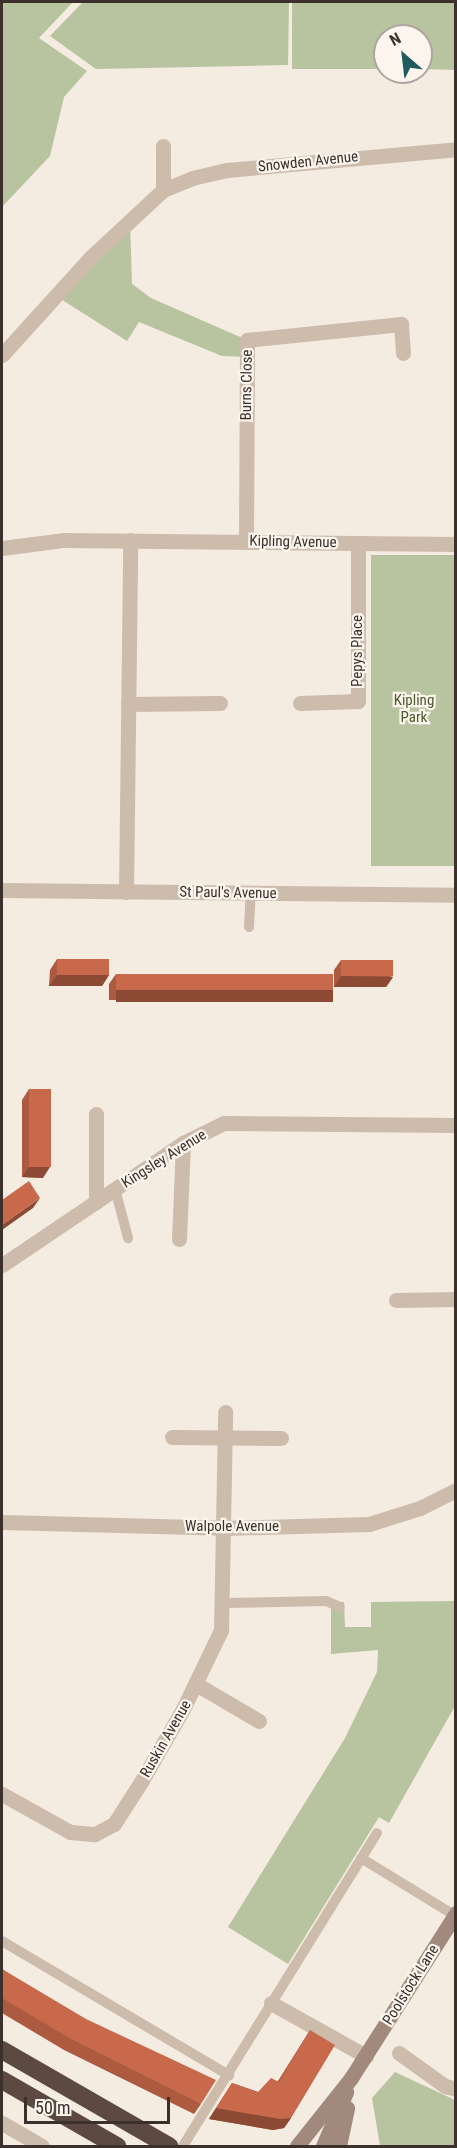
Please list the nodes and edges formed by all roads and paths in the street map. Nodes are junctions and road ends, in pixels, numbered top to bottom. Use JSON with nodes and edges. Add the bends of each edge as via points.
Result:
{"nodes":[{"id":1,"x":163,"y":146,"type":"dead end"},
{"id":2,"x":456,"y":149,"type":"edge"},
{"id":3,"x":163,"y":190,"type":"junction"},
{"id":4,"x":404,"y":353,"type":"dead end"},
{"id":5,"x":2,"y":355,"type":"edge"},
{"id":6,"x":130,"y":540,"type":"junction"},
{"id":7,"x":246,"y":541,"type":"junction"},
{"id":8,"x":358,"y":543,"type":"junction"},
{"id":9,"x":456,"y":544,"type":"edge"},
{"id":10,"x":2,"y":548,"type":"edge"},
{"id":11,"x":219,"y":703,"type":"dead end"},
{"id":12,"x":300,"y":703,"type":"dead end"},
{"id":13,"x":128,"y":704,"type":"junction"},
{"id":14,"x":2,"y":890,"type":"edge"},
{"id":15,"x":126,"y":892,"type":"junction"},
{"id":16,"x":251,"y":893,"type":"junction"},
{"id":17,"x":456,"y":895,"type":"edge"},
{"id":18,"x":249,"y":927,"type":"dead end"},
{"id":19,"x":96,"y":1114,"type":"dead end"},
{"id":20,"x":456,"y":1125,"type":"edge"},
{"id":21,"x":183,"y":1143,"type":"junction"},
{"id":22,"x":115,"y":1189,"type":"junction"},
{"id":23,"x":96,"y":1202,"type":"junction"},
{"id":24,"x":128,"y":1238,"type":"dead end"},
{"id":25,"x":179,"y":1239,"type":"dead end"},
{"id":26,"x":2,"y":1265,"type":"edge"},
{"id":27,"x":396,"y":1299,"type":"dead end"},
{"id":28,"x":456,"y":1299,"type":"edge"},
{"id":29,"x":225,"y":1412,"type":"dead end"},
{"id":30,"x":172,"y":1437,"type":"dead end"},
{"id":31,"x":224,"y":1437,"type":"junction"},
{"id":32,"x":281,"y":1438,"type":"dead end"},
{"id":33,"x":456,"y":1490,"type":"edge"},
{"id":34,"x":2,"y":1522,"type":"edge"},
{"id":35,"x":224,"y":1528,"type":"junction"},
{"id":36,"x":224,"y":1603,"type":"junction"},
{"id":37,"x":340,"y":1607,"type":"dead end"},
{"id":38,"x":196,"y":1684,"type":"junction"},
{"id":39,"x":259,"y":1721,"type":"dead end"},
{"id":40,"x":2,"y":1794,"type":"edge"},
{"id":41,"x":377,"y":1833,"type":"dead end"},
{"id":42,"x":361,"y":1858,"type":"junction"},
{"id":43,"x":455,"y":1914,"type":"edge"},
{"id":44,"x":2,"y":1941,"type":"edge"},
{"id":45,"x":271,"y":2003,"type":"junction"},
{"id":46,"x":2,"y":2050,"type":"edge"},
{"id":47,"x":399,"y":2053,"type":"dead end"},
{"id":48,"x":366,"y":2056,"type":"junction"},
{"id":49,"x":228,"y":2075,"type":"junction"},
{"id":50,"x":351,"y":2078,"type":"junction"},
{"id":51,"x":2,"y":2080,"type":"edge"},
{"id":52,"x":456,"y":2089,"type":"edge"},
{"id":53,"x":2,"y":2123,"type":"edge"},
{"id":54,"x":42,"y":2146,"type":"edge"},
{"id":55,"x":117,"y":2146,"type":"edge"},
{"id":56,"x":169,"y":2146,"type":"edge"},
{"id":57,"x":183,"y":2146,"type":"edge"},
{"id":58,"x":297,"y":2146,"type":"edge"},
{"id":59,"x":323,"y":2146,"type":"edge"},
{"id":60,"x":339,"y":2146,"type":"edge"}],
"edges":[{"from":1,"to":3,"type":"street"},
{"from":2,"to":3,"type":"street","name":"Snowden Avenue","via":[[227,170]]},
{"from":3,"to":5,"type":"street","name":"Snowden Avenue","via":[[91,257]]},
{"from":4,"to":7,"type":"street","name":"Burns Close","via":[[401,324],[247,340]]},
{"from":6,"to":7,"type":"street","name":"Kipling Avenue"},
{"from":6,"to":10,"type":"street","name":"Kipling Avenue","via":[[64,540]]},
{"from":6,"to":13,"type":"street"},
{"from":7,"to":8,"type":"street","name":"Kipling Avenue"},
{"from":8,"to":9,"type":"street","name":"Kipling Avenue"},
{"from":8,"to":12,"type":"street","name":"Pepys Place","via":[[358,701]]},
{"from":11,"to":13,"type":"street"},
{"from":13,"to":15,"type":"street"},
{"from":14,"to":15,"type":"street","name":"St Paul's Avenue"},
{"from":15,"to":16,"type":"street","name":"St Paul's Avenue"},
{"from":16,"to":17,"type":"street","name":"St Paul's Avenue"},
{"from":16,"to":18,"type":"lane"},
{"from":19,"to":23,"type":"street"},
{"from":20,"to":21,"type":"street","name":"Kingsley Avenue","via":[[224,1124]]},
{"from":21,"to":22,"type":"street","name":"Kingsley Avenue"},
{"from":21,"to":25,"type":"street"},
{"from":22,"to":23,"type":"street","name":"Kingsley Avenue"},
{"from":22,"to":24,"type":"lane"},
{"from":23,"to":26,"type":"street","name":"Kingsley Avenue"},
{"from":27,"to":28,"type":"street"},
{"from":29,"to":31,"type":"street","name":"Ruskin Avenue"},
{"from":30,"to":31,"type":"street"},
{"from":31,"to":32,"type":"street"},
{"from":31,"to":35,"type":"street","name":"Ruskin Avenue"},
{"from":33,"to":35,"type":"street","name":"Walpole Avenue","via":[[420,1508],[369,1524]]},
{"from":34,"to":35,"type":"street","name":"Walpole Avenue"},
{"from":35,"to":36,"type":"street","name":"Ruskin Avenue"},
{"from":36,"to":37,"type":"lane","via":[[327,1600]]},
{"from":36,"to":38,"type":"street","name":"Ruskin Avenue","via":[[221,1630]]},
{"from":38,"to":39,"type":"street"},
{"from":38,"to":40,"type":"street","name":"Ruskin Avenue","via":[[114,1824],[95,1834],[70,1832]]},
{"from":41,"to":42,"type":"lane"},
{"from":42,"to":43,"type":"lane"},
{"from":42,"to":45,"type":"lane"},
{"from":43,"to":48,"type":"main road","name":"Poolstock Lane"},
{"from":44,"to":49,"type":"lane"},
{"from":45,"to":48,"type":"street"},
{"from":45,"to":49,"type":"lane"},
{"from":46,"to":56,"type":"highway"},
{"from":47,"to":52,"type":"street","via":[[445,2086]]},
{"from":48,"to":50,"type":"main road","name":"Poolstock Lane"},
{"from":49,"to":57,"type":"lane"},
{"from":50,"to":58,"type":"main road","name":"Poolstock Lane"},
{"from":50,"to":59,"type":"main road","name":"Poolstock Lane"},
{"from":50,"to":60,"type":"main road"},
{"from":51,"to":55,"type":"highway"},
{"from":53,"to":54,"type":"street"}]}
